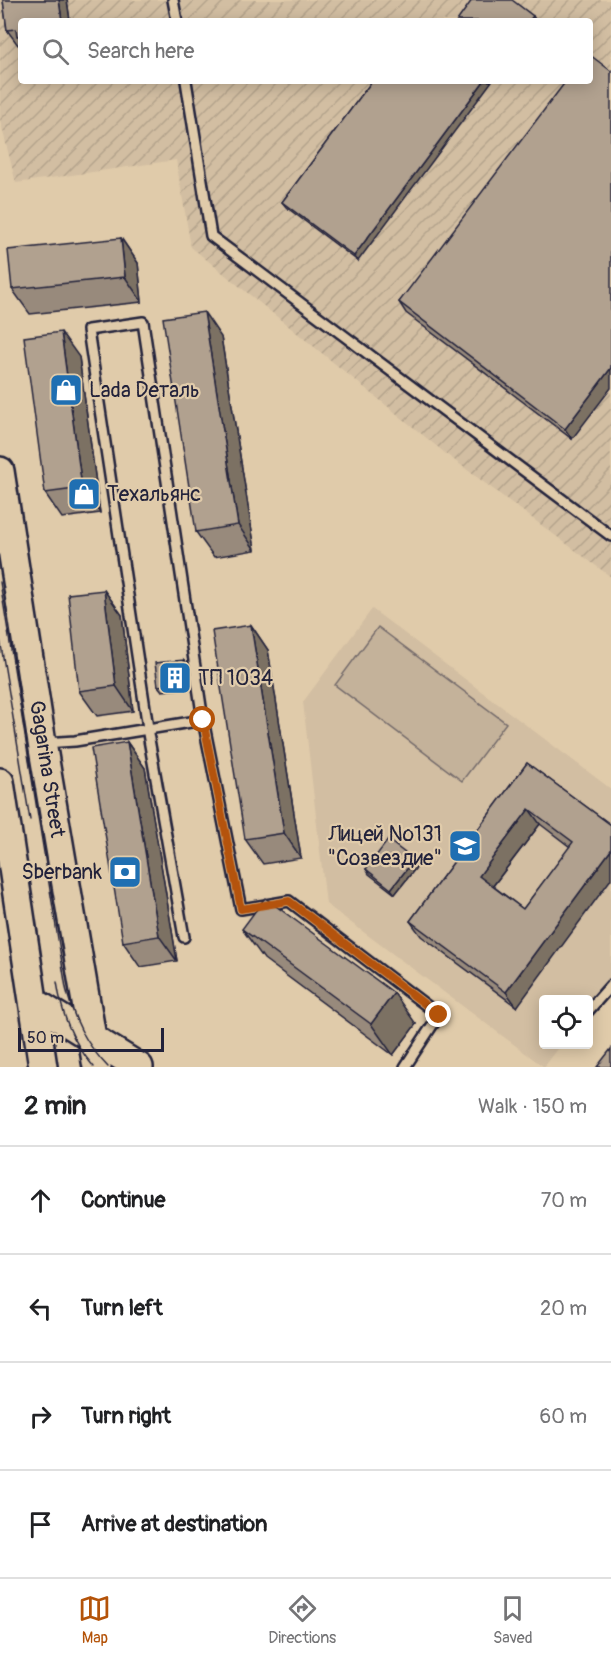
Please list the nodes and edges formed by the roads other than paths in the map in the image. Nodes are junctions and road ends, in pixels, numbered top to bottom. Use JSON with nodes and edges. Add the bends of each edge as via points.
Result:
{"nodes":[{"id":1,"x":173,"y":0,"type":"edge"},
{"id":2,"x":176,"y":18,"type":"edge"},
{"id":3,"x":186,"y":84,"type":"edge"},
{"id":4,"x":0,"y":471,"type":"edge"},
{"id":5,"x":611,"y":536,"type":"edge"},
{"id":6,"x":203,"y":720,"type":"junction"},
{"id":7,"x":148,"y":728,"type":"junction"},
{"id":8,"x":42,"y":743,"type":"junction"},
{"id":9,"x":0,"y":782,"type":"edge"},
{"id":10,"x":184,"y":937,"type":"dead end"},
{"id":11,"x":611,"y":985,"type":"edge"},
{"id":12,"x":34,"y":1002,"type":"junction"},
{"id":13,"x":593,"y":1005,"type":"edge"},
{"id":14,"x":92,"y":1037,"type":"junction"},
{"id":15,"x":43,"y":1067,"type":"edge"},
{"id":16,"x":97,"y":1067,"type":"edge"},
{"id":17,"x":139,"y":1067,"type":"edge"},
{"id":18,"x":405,"y":1067,"type":"edge"}],
"edges":[{"from":1,"to":2,"type":"lane"},
{"from":3,"to":5,"type":"lane","via":[[211,236]]},
{"from":4,"to":8,"type":"main road","name":"Gagarina Street"},
{"from":6,"to":7,"type":"lane"},
{"from":6,"to":7,"type":"lane","via":[[143,322],[88,330]]},
{"from":6,"to":18,"type":"lane","via":[[241,909],[289,901],[439,1015]]},
{"from":7,"to":8,"type":"lane"},
{"from":7,"to":10,"type":"lane"},
{"from":8,"to":14,"type":"main road","name":"Gagarina Street"},
{"from":9,"to":12,"type":"main road"},
{"from":11,"to":13,"type":"lane"},
{"from":12,"to":14,"type":"main road"},
{"from":12,"to":15,"type":"main road"},
{"from":14,"to":16,"type":"main road","name":"Gagarina Street"},
{"from":14,"to":17,"type":"main road"}]}
